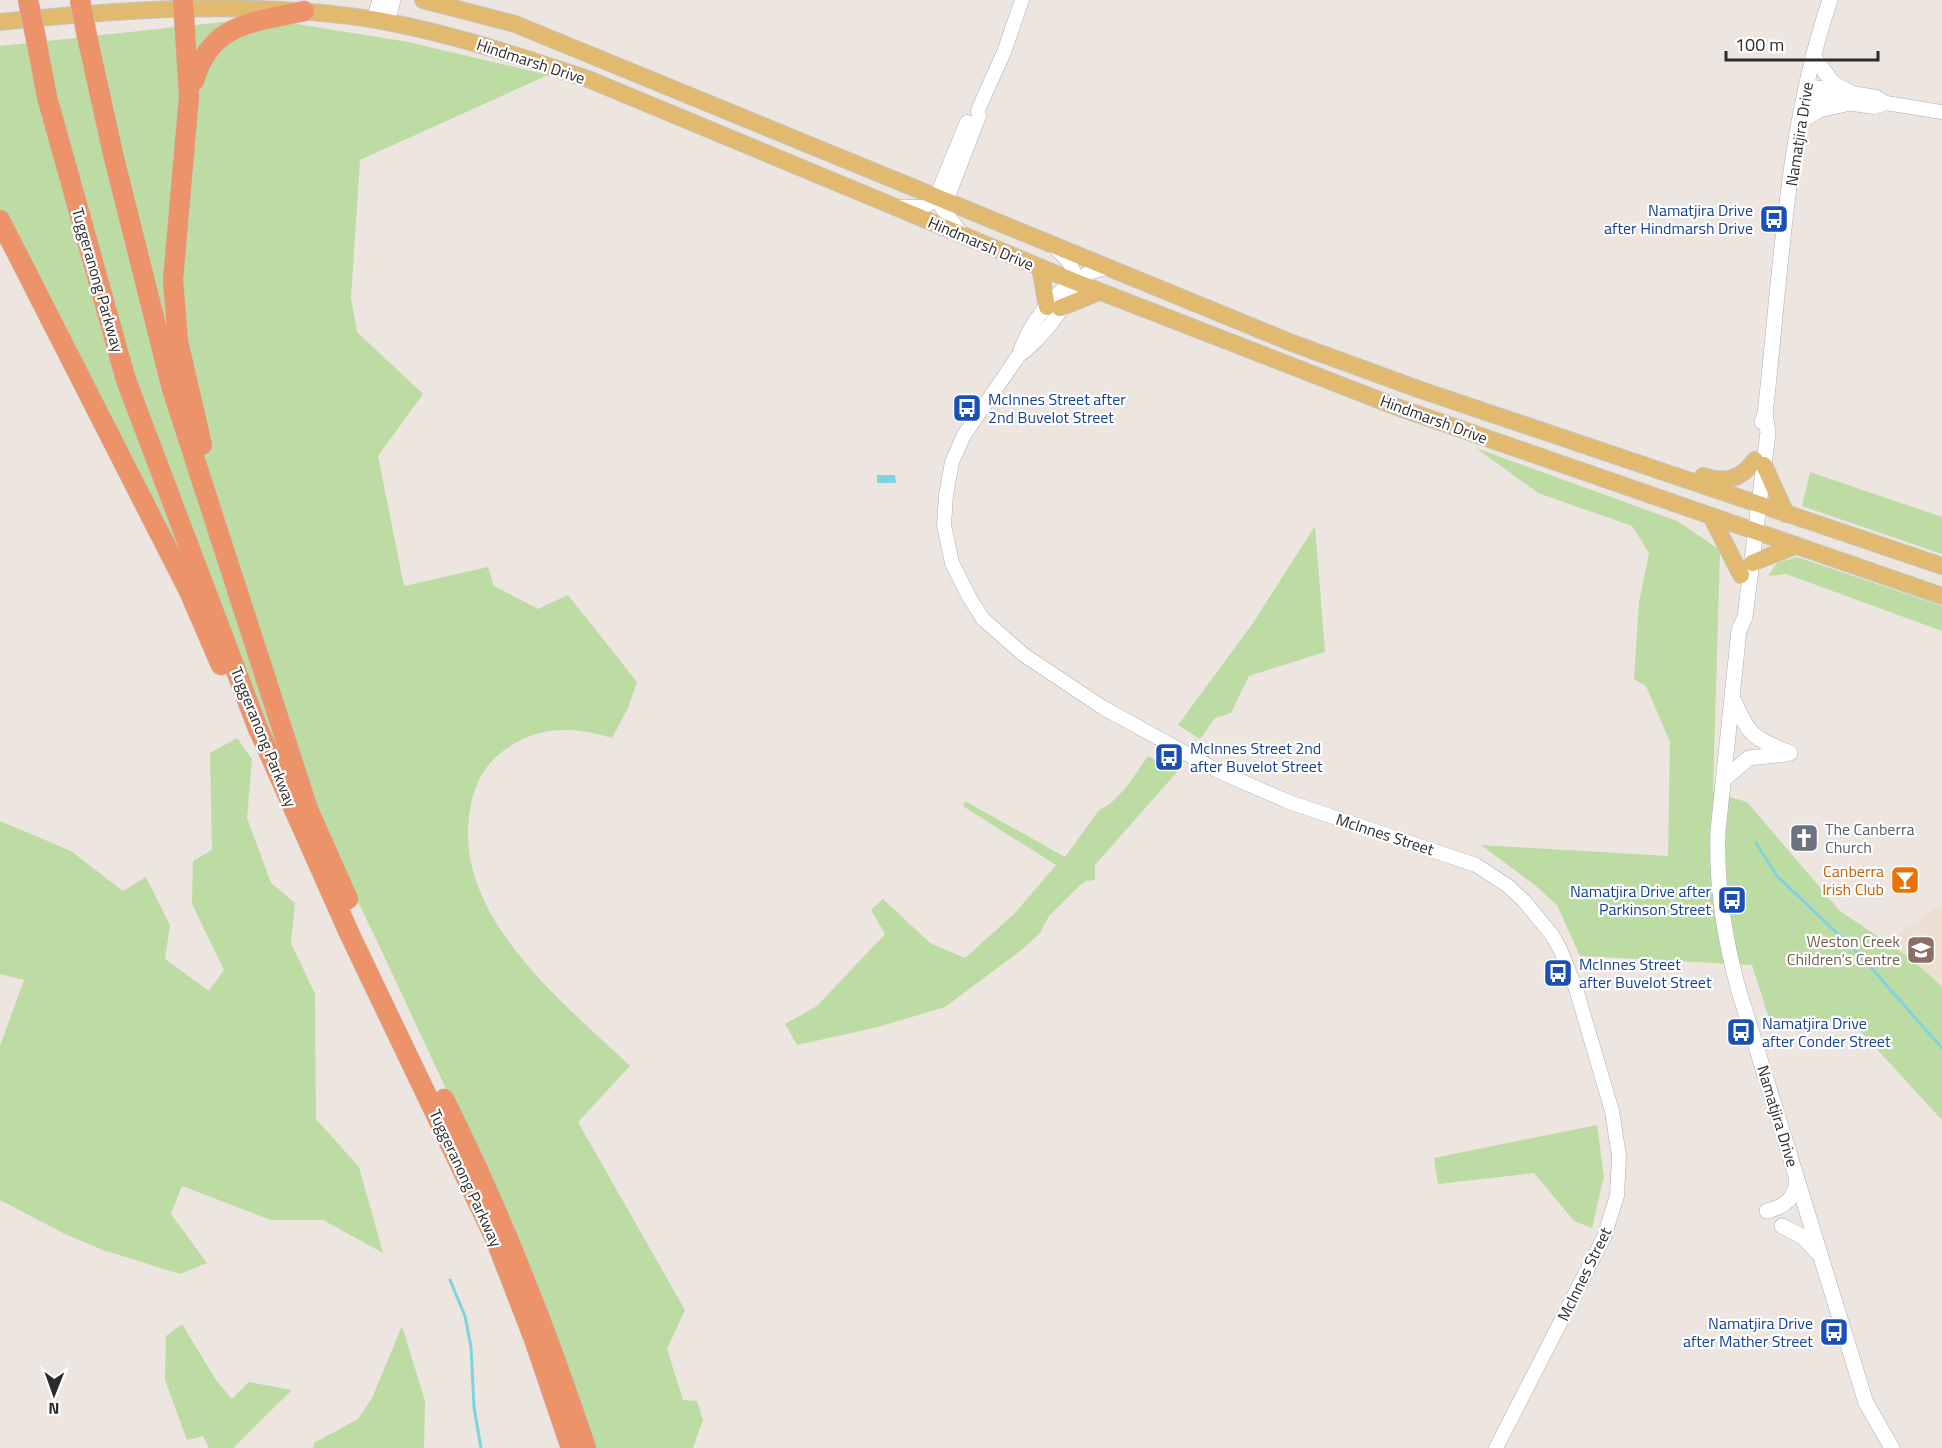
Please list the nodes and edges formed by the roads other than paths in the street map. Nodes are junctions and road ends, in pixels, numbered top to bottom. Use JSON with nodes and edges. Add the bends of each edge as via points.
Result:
{"nodes":[{"id":1,"x":28,"y":0,"type":"edge"},
{"id":2,"x":80,"y":0,"type":"edge"},
{"id":3,"x":380,"y":0,"type":"edge"},
{"id":4,"x":393,"y":0,"type":"edge"},
{"id":5,"x":423,"y":0,"type":"edge"},
{"id":6,"x":1022,"y":0,"type":"edge"},
{"id":7,"x":1830,"y":0,"type":"edge"},
{"id":8,"x":183,"y":4,"type":"edge"},
{"id":9,"x":304,"y":11,"type":"junction"},
{"id":10,"x":381,"y":21,"type":"junction"},
{"id":11,"x":0,"y":22,"type":"edge"},
{"id":12,"x":1813,"y":56,"type":"junction"},
{"id":13,"x":1806,"y":92,"type":"junction"},
{"id":14,"x":189,"y":96,"type":"junction"},
{"id":15,"x":1850,"y":98,"type":"junction"},
{"id":16,"x":1942,"y":112,"type":"edge"},
{"id":17,"x":1799,"y":122,"type":"junction"},
{"id":18,"x":941,"y":200,"type":"junction"},
{"id":19,"x":894,"y":207,"type":"junction"},
{"id":20,"x":0,"y":220,"type":"edge"},
{"id":21,"x":962,"y":234,"type":"junction"},
{"id":22,"x":1053,"y":247,"type":"junction"},
{"id":23,"x":1040,"y":267,"type":"junction"},
{"id":24,"x":1106,"y":268,"type":"junction"},
{"id":25,"x":1073,"y":281,"type":"junction"},
{"id":26,"x":1100,"y":292,"type":"junction"},
{"id":27,"x":1053,"y":308,"type":"junction"},
{"id":28,"x":1759,"y":462,"type":"junction"},
{"id":29,"x":1640,"y":464,"type":"junction"},
{"id":30,"x":1754,"y":503,"type":"junction"},
{"id":31,"x":1786,"y":513,"type":"junction"},
{"id":32,"x":1712,"y":518,"type":"junction"},
{"id":33,"x":1751,"y":531,"type":"junction"},
{"id":34,"x":1795,"y":546,"type":"junction"},
{"id":35,"x":1942,"y":566,"type":"edge"},
{"id":36,"x":1746,"y":569,"type":"junction"},
{"id":37,"x":1942,"y":596,"type":"edge"},
{"id":38,"x":269,"y":688,"type":"junction"},
{"id":39,"x":1732,"y":696,"type":"junction"},
{"id":40,"x":1723,"y":780,"type":"junction"},
{"id":41,"x":293,"y":809,"type":"junction"},
{"id":42,"x":356,"y":932,"type":"junction"},
{"id":43,"x":364,"y":950,"type":"junction"},
{"id":44,"x":1797,"y":1179,"type":"junction"},
{"id":45,"x":1767,"y":1211,"type":"dead end"},
{"id":46,"x":1782,"y":1226,"type":"dead end"},
{"id":47,"x":1820,"y":1255,"type":"junction"},
{"id":48,"x":571,"y":1448,"type":"edge"},
{"id":49,"x":586,"y":1448,"type":"edge"},
{"id":50,"x":1496,"y":1448,"type":"edge"},
{"id":51,"x":1892,"y":1448,"type":"edge"}],
"edges":[{"from":1,"to":41,"type":"highway","name":"Tuggeranong Parkway","bridge":true,"via":[[47,97],[126,380],[257,726]]},
{"from":2,"to":38,"type":"highway","name":"Tuggeranong Parkway","bridge":true,"via":[[113,154],[172,389]]},
{"from":3,"to":10,"type":"main road"},
{"from":4,"to":10,"type":"main road"},
{"from":5,"to":18,"type":"main road","name":"Hindmarsh Drive","via":[[515,24]]},
{"from":6,"to":18,"type":"street","via":[[978,110],[979,116],[968,131],[949,194]]},
{"from":7,"to":12,"type":"main road","name":"Namatjira Drive"},
{"from":8,"to":9,"type":"main road","name":"Hindmarsh Drive"},
{"from":8,"to":11,"type":"main road","name":"Hindmarsh Drive"},
{"from":8,"to":14,"type":"highway"},
{"from":9,"to":10,"type":"main road","name":"Hindmarsh Drive"},
{"from":9,"to":14,"type":"highway","via":[[250,24],[215,40],[202,57]]},
{"from":10,"to":19,"type":"main road","name":"Hindmarsh Drive","via":[[506,52],[588,79]]},
{"from":12,"to":13,"type":"main road","name":"Namatjira Drive"},
{"from":12,"to":15,"type":"main road"},
{"from":13,"to":15,"type":"street"},
{"from":13,"to":17,"type":"main road","name":"Namatjira Drive"},
{"from":14,"to":38,"type":"highway","via":[[173,280],[178,341]]},
{"from":15,"to":16,"type":"street","via":[[1876,96],[1886,103]]},
{"from":15,"to":17,"type":"main road"},
{"from":17,"to":28,"type":"main road","name":"Namatjira Drive","via":[[1765,414],[1758,431]]},
{"from":18,"to":19,"type":"street","via":[[923,207]]},
{"from":18,"to":21,"type":"street","via":[[942,208]]},
{"from":18,"to":22,"type":"main road","name":"Hindmarsh Drive"},
{"from":19,"to":21,"type":"main road","name":"Hindmarsh Drive"},
{"from":20,"to":41,"type":"highway","via":[[180,573],[249,730]]},
{"from":21,"to":23,"type":"main road","name":"Hindmarsh Drive"},
{"from":22,"to":24,"type":"main road","name":"Hindmarsh Drive"},
{"from":22,"to":25,"type":"street","via":[[1073,270]]},
{"from":23,"to":25,"type":"main road","name":"Hindmarsh Drive"},
{"from":23,"to":27,"type":"main road"},
{"from":24,"to":25,"type":"street","name":"McInnes Street","via":[[1092,270]]},
{"from":24,"to":29,"type":"main road","name":"Hindmarsh Drive","via":[[1303,347]]},
{"from":25,"to":26,"type":"main road","name":"Hindmarsh Drive"},
{"from":25,"to":27,"type":"street","name":"McInnes Street"},
{"from":26,"to":27,"type":"main road"},
{"from":26,"to":32,"type":"main road","name":"Hindmarsh Drive","via":[[1398,407]]},
{"from":27,"to":50,"type":"street","name":"McInnes Street","via":[[1024,340],[1019,355],[964,435],[952,462],[944,525],[952,563],[983,619],[1024,656],[1092,701],[1218,771],[1289,802],[1476,865],[1508,886],[1552,935],[1576,989],[1612,1111],[1619,1156],[1617,1196],[1604,1237]]},
{"from":28,"to":29,"type":"main road","via":[[1735,479],[1717,481],[1656,459]]},
{"from":28,"to":30,"type":"main road","name":"Namatjira Drive"},
{"from":28,"to":31,"type":"main road"},
{"from":29,"to":30,"type":"main road","name":"Hindmarsh Drive"},
{"from":30,"to":31,"type":"main road","name":"Hindmarsh Drive"},
{"from":30,"to":33,"type":"main road","name":"Namatjira Drive"},
{"from":31,"to":35,"type":"main road","name":"Hindmarsh Drive"},
{"from":32,"to":33,"type":"main road","name":"Hindmarsh Drive"},
{"from":32,"to":36,"type":"main road"},
{"from":33,"to":34,"type":"main road","name":"Hindmarsh Drive"},
{"from":33,"to":36,"type":"main road","name":"Namatjira Drive"},
{"from":34,"to":36,"type":"main road"},
{"from":34,"to":37,"type":"main road","name":"Hindmarsh Drive"},
{"from":36,"to":39,"type":"main road","name":"Namatjira Drive","via":[[1745,617],[1739,630]]},
{"from":38,"to":42,"type":"highway","name":"Tuggeranong Parkway","via":[[308,809]]},
{"from":39,"to":40,"type":"main road","name":"Namatjira Drive"},
{"from":39,"to":40,"type":"main road","via":[[1745,726],[1756,739],[1790,753],[1749,758]]},
{"from":40,"to":44,"type":"main road","name":"Namatjira Drive","via":[[1717,860],[1729,955]]},
{"from":41,"to":42,"type":"highway","name":"Tuggeranong Parkway"},
{"from":42,"to":43,"type":"highway","name":"Tuggeranong Parkway"},
{"from":43,"to":48,"type":"highway","name":"Tuggeranong Parkway","via":[[495,1238]]},
{"from":43,"to":49,"type":"highway","name":"Tuggeranong Parkway","via":[[480,1171],[509,1235],[550,1338]]},
{"from":44,"to":45,"type":"main road","via":[[1796,1189],[1784,1206]]},
{"from":44,"to":47,"type":"main road","name":"Namatjira Drive"},
{"from":46,"to":47,"type":"main road","via":[[1803,1238]]},
{"from":47,"to":51,"type":"main road","name":"Namatjira Drive","via":[[1866,1403]]}]}
